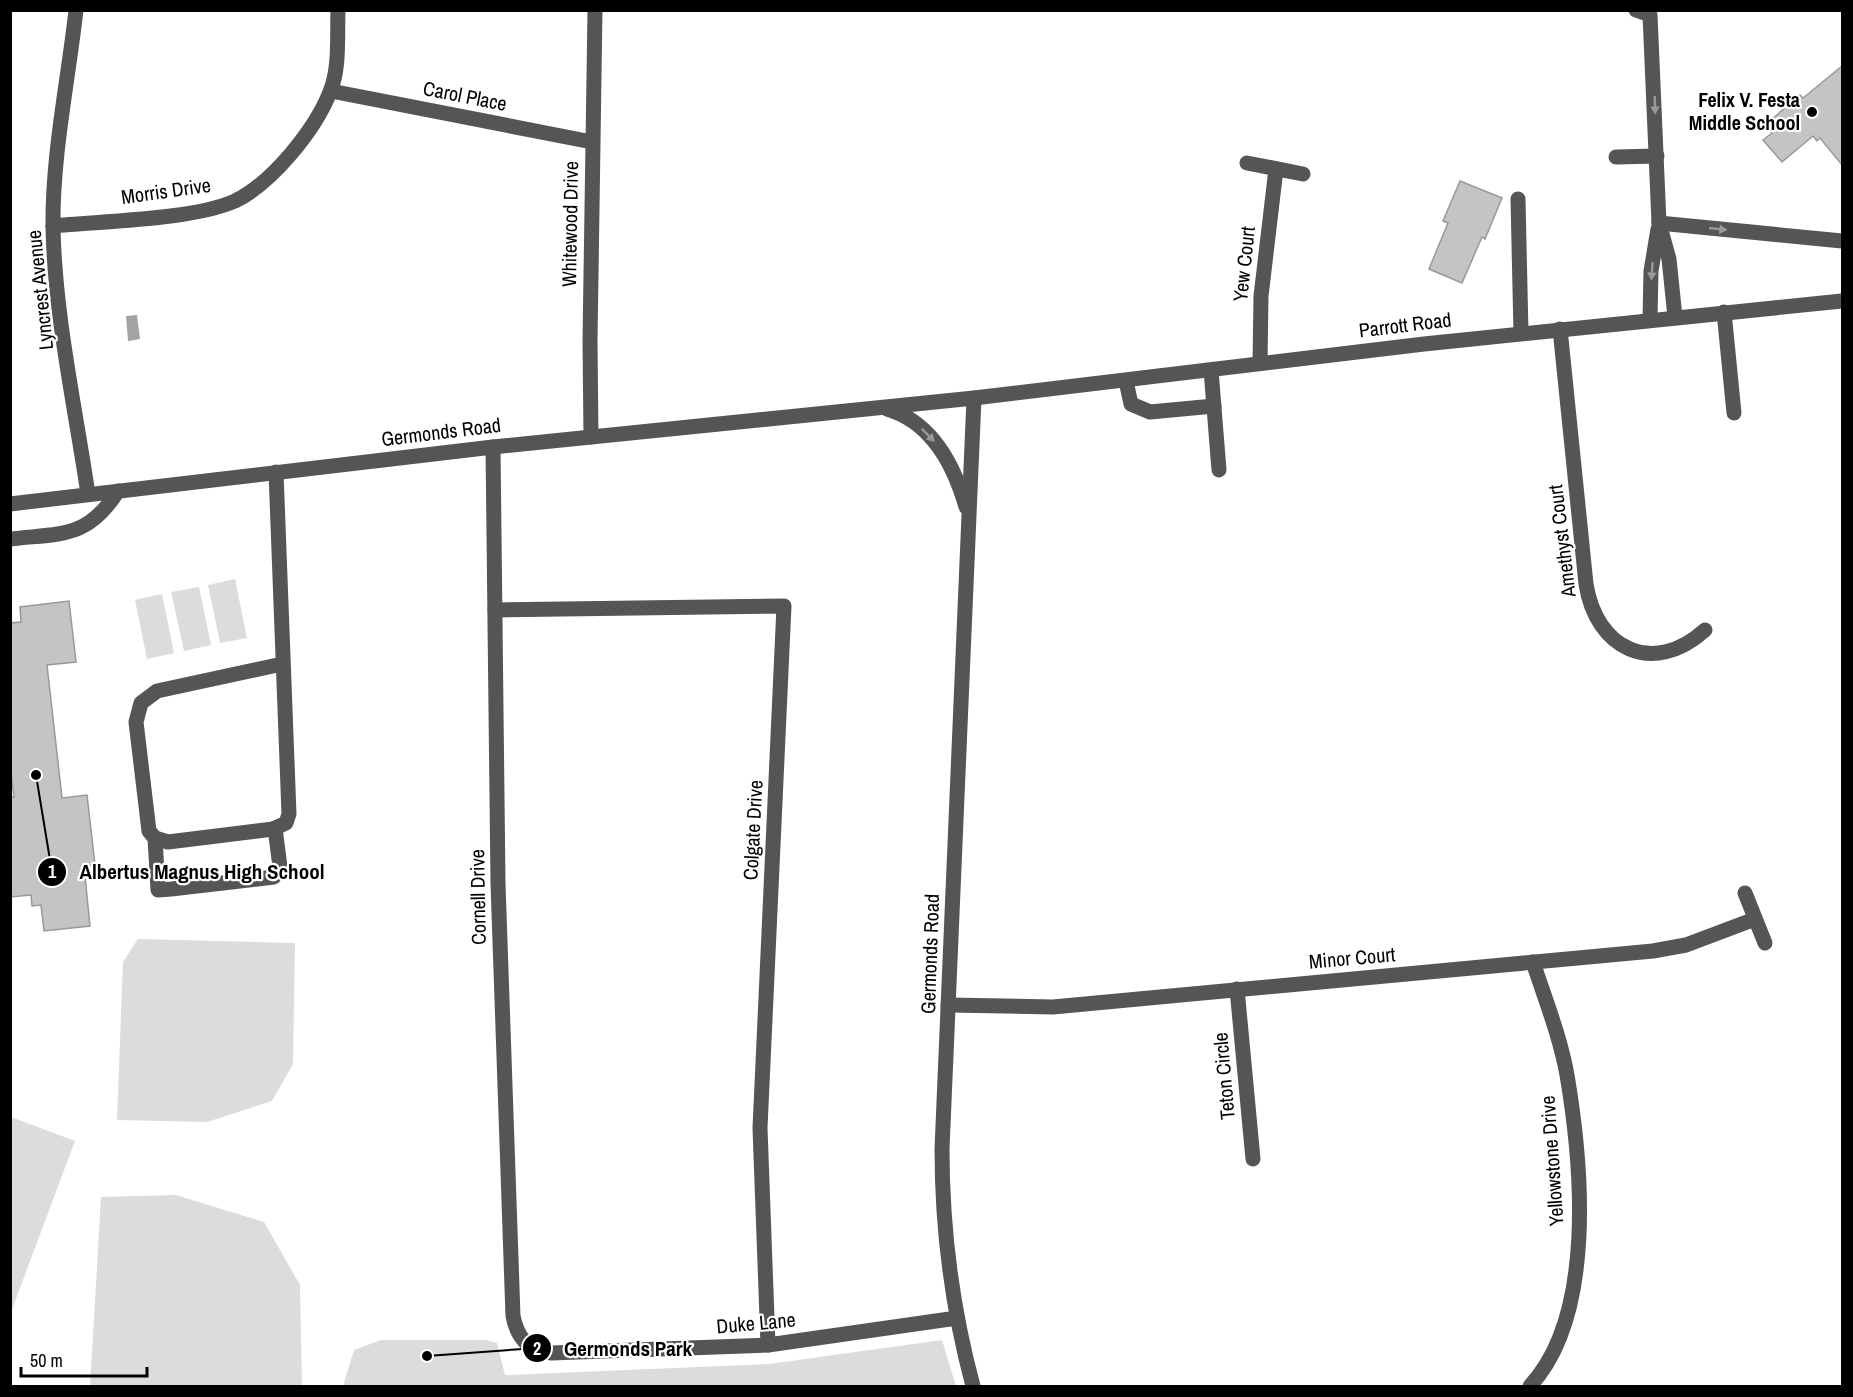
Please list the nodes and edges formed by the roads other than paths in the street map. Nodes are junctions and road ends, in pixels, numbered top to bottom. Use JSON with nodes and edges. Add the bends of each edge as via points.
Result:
{"nodes":[{"id":1,"x":76,"y":10,"type":"edge"},
{"id":2,"x":338,"y":10,"type":"edge"},
{"id":3,"x":596,"y":10,"type":"edge"},
{"id":4,"x":1636,"y":10,"type":"edge"},
{"id":5,"x":331,"y":92,"type":"junction"},
{"id":6,"x":592,"y":142,"type":"junction"},
{"id":7,"x":1657,"y":156,"type":"junction"},
{"id":8,"x":1616,"y":157,"type":"dead end"},
{"id":9,"x":1247,"y":163,"type":"dead end"},
{"id":10,"x":1276,"y":169,"type":"junction"},
{"id":11,"x":1304,"y":174,"type":"dead end"},
{"id":12,"x":1518,"y":199,"type":"dead end"},
{"id":13,"x":1659,"y":223,"type":"junction"},
{"id":14,"x":53,"y":226,"type":"junction"},
{"id":15,"x":1842,"y":241,"type":"edge"},
{"id":16,"x":1842,"y":301,"type":"edge"},
{"id":17,"x":1724,"y":312,"type":"junction"},
{"id":18,"x":1675,"y":317,"type":"junction"},
{"id":19,"x":1650,"y":319,"type":"junction"},
{"id":20,"x":1560,"y":329,"type":"junction"},
{"id":21,"x":1521,"y":333,"type":"junction"},
{"id":22,"x":1260,"y":363,"type":"junction"},
{"id":23,"x":1211,"y":370,"type":"junction"},
{"id":24,"x":1126,"y":381,"type":"junction"},
{"id":25,"x":974,"y":398,"type":"junction"},
{"id":26,"x":1215,"y":406,"type":"junction"},
{"id":27,"x":878,"y":408,"type":"junction"},
{"id":28,"x":1734,"y":413,"type":"dead end"},
{"id":29,"x":591,"y":437,"type":"junction"},
{"id":30,"x":493,"y":447,"type":"junction"},
{"id":31,"x":1219,"y":470,"type":"dead end"},
{"id":32,"x":276,"y":472,"type":"junction"},
{"id":33,"x":118,"y":491,"type":"junction"},
{"id":34,"x":88,"y":494,"type":"junction"},
{"id":35,"x":10,"y":504,"type":"edge"},
{"id":36,"x":970,"y":521,"type":"junction"},
{"id":37,"x":10,"y":539,"type":"edge"},
{"id":38,"x":495,"y":610,"type":"junction"},
{"id":39,"x":1705,"y":630,"type":"dead end"},
{"id":40,"x":282,"y":664,"type":"junction"},
{"id":41,"x":275,"y":828,"type":"junction"},
{"id":42,"x":155,"y":838,"type":"junction"},
{"id":43,"x":1745,"y":893,"type":"dead end"},
{"id":44,"x":1755,"y":919,"type":"junction"},
{"id":45,"x":1765,"y":944,"type":"dead end"},
{"id":46,"x":1533,"y":962,"type":"junction"},
{"id":47,"x":1237,"y":989,"type":"junction"},
{"id":48,"x":948,"y":1005,"type":"junction"},
{"id":49,"x":1253,"y":1159,"type":"dead end"},
{"id":50,"x":957,"y":1318,"type":"junction"},
{"id":51,"x":525,"y":1343,"type":"joint"},
{"id":52,"x":768,"y":1345,"type":"junction"},
{"id":53,"x":973,"y":1386,"type":"edge"},
{"id":54,"x":1530,"y":1386,"type":"edge"}],
"edges":[{"from":1,"to":14,"type":"street","name":"Lyncrest Avenue"},
{"from":2,"to":5,"type":"street","name":"Morris Drive"},
{"from":3,"to":6,"type":"street","name":"Whitewood Drive"},
{"from":4,"to":7,"type":"street","one_way":true,"via":[[1650,15]]},
{"from":5,"to":6,"type":"street","name":"Carol Place"},
{"from":5,"to":14,"type":"street","name":"Morris Drive","via":[[295,149],[268,177],[235,201],[195,212]]},
{"from":6,"to":29,"type":"street","name":"Whitewood Drive"},
{"from":7,"to":8,"type":"street"},
{"from":7,"to":13,"type":"street"},
{"from":9,"to":10,"type":"street"},
{"from":10,"to":11,"type":"street"},
{"from":10,"to":22,"type":"street","name":"Yew Court","via":[[1261,296]]},
{"from":12,"to":21,"type":"street"},
{"from":13,"to":15,"type":"street","one_way":true},
{"from":13,"to":18,"type":"street"},
{"from":13,"to":19,"type":"street","one_way":true,"via":[[1651,271]]},
{"from":14,"to":34,"type":"street","name":"Lyncrest Avenue","via":[[56,274]]},
{"from":16,"to":17,"type":"street","name":"Parrott Road"},
{"from":17,"to":18,"type":"street","name":"Parrott Road"},
{"from":17,"to":28,"type":"street"},
{"from":18,"to":19,"type":"street","name":"Parrott Road"},
{"from":19,"to":20,"type":"street","name":"Parrott Road"},
{"from":20,"to":21,"type":"street","name":"Parrott Road"},
{"from":20,"to":39,"type":"street","name":"Amethyst Court","via":[[1586,584],[1594,614],[1622,644],[1653,655],[1683,648]]},
{"from":21,"to":22,"type":"street","name":"Parrott Road"},
{"from":22,"to":23,"type":"street","name":"Parrott Road"},
{"from":23,"to":24,"type":"street","name":"Parrott Road"},
{"from":23,"to":26,"type":"street"},
{"from":24,"to":25,"type":"street","name":"Parrott Road"},
{"from":24,"to":26,"type":"street","via":[[1131,404],[1150,412]]},
{"from":25,"to":27,"type":"street","name":"Germonds Road"},
{"from":25,"to":36,"type":"street","name":"Germonds Road"},
{"from":26,"to":31,"type":"street"},
{"from":27,"to":29,"type":"street","name":"Germonds Road"},
{"from":27,"to":36,"type":"street","name":"Germonds Road","one_way":true,"via":[[908,418],[938,446],[956,476]]},
{"from":29,"to":30,"type":"street","name":"Germonds Road"},
{"from":30,"to":32,"type":"street","name":"Germonds Road"},
{"from":30,"to":38,"type":"street","name":"Cornell Drive"},
{"from":32,"to":33,"type":"street","name":"Germonds Road"},
{"from":32,"to":40,"type":"street"},
{"from":33,"to":34,"type":"street","name":"Germonds Road"},
{"from":33,"to":37,"type":"street","via":[[104,511],[78,530]]},
{"from":34,"to":35,"type":"street","name":"Germonds Road"},
{"from":36,"to":48,"type":"street","name":"Germonds Road"},
{"from":38,"to":51,"type":"street","name":"Cornell Drive","via":[[498,884],[513,1316]]},
{"from":38,"to":52,"type":"street","name":"Colgate Drive","via":[[784,606],[760,1128]]},
{"from":40,"to":41,"type":"street","via":[[289,814],[286,823]]},
{"from":40,"to":42,"type":"street","via":[[158,691],[141,703],[136,722],[149,831]]},
{"from":41,"to":42,"type":"street","via":[[168,842]]},
{"from":41,"to":42,"type":"street","via":[[280,867],[274,877],[171,890],[158,890]]},
{"from":43,"to":44,"type":"street"},
{"from":44,"to":45,"type":"street"},
{"from":44,"to":46,"type":"street","name":"Minor Court","via":[[1675,947]]},
{"from":46,"to":47,"type":"street","name":"Minor Court"},
{"from":46,"to":54,"type":"street","name":"Yellowstone Drive","via":[[1567,1074],[1579,1189],[1579,1231],[1576,1278],[1562,1332]]},
{"from":47,"to":48,"type":"street","name":"Minor Court","via":[[1053,1006]]},
{"from":47,"to":49,"type":"street","name":"Teton Circle"},
{"from":48,"to":50,"type":"street","name":"Germonds Road","via":[[942,1170],[947,1251]]},
{"from":50,"to":52,"type":"street","name":"Duke Lane"},
{"from":50,"to":53,"type":"street","name":"Germonds Road"},
{"from":51,"to":52,"type":"street","name":"Duke Lane","via":[[551,1353]]}]}
